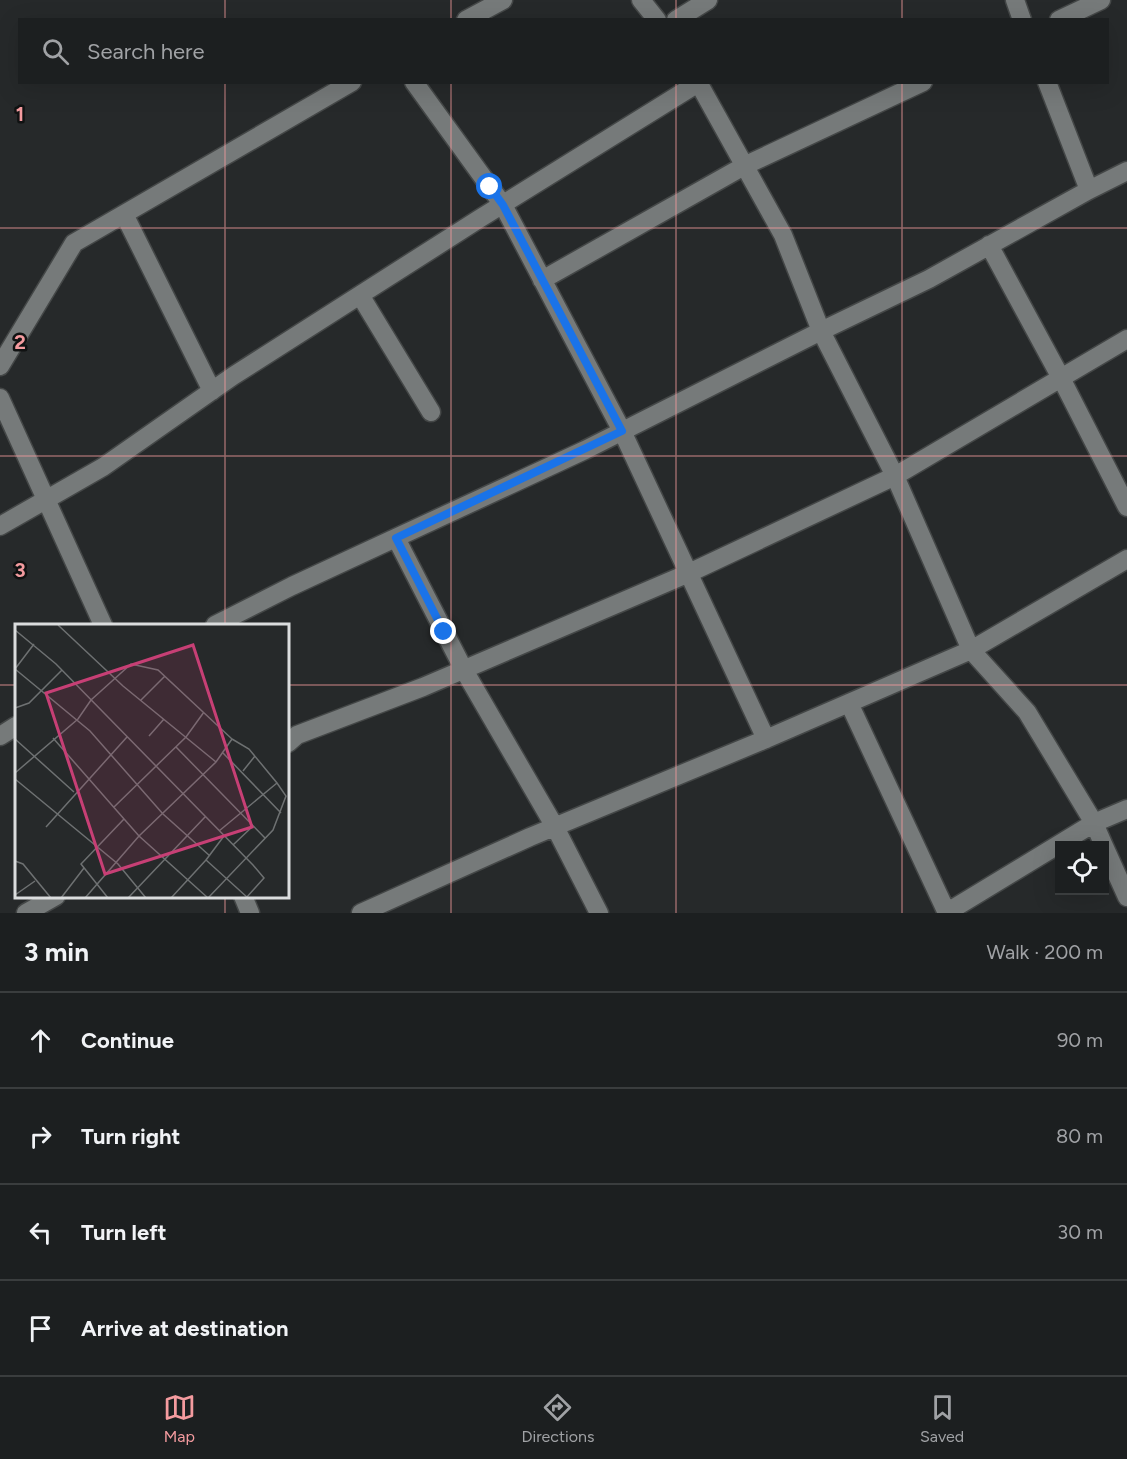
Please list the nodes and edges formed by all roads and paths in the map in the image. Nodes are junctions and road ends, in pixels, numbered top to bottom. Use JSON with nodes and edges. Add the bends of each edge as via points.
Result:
{"nodes":[{"id":1,"x":502,"y":0,"type":"edge"},
{"id":2,"x":641,"y":0,"type":"edge"},
{"id":3,"x":708,"y":0,"type":"edge"},
{"id":4,"x":1015,"y":0,"type":"edge"},
{"id":5,"x":1101,"y":0,"type":"edge"},
{"id":6,"x":470,"y":18,"type":"edge"},
{"id":7,"x":655,"y":18,"type":"edge"},
{"id":8,"x":679,"y":18,"type":"edge"},
{"id":9,"x":1021,"y":18,"type":"edge"},
{"id":10,"x":1063,"y":18,"type":"edge"},
{"id":11,"x":349,"y":84,"type":"edge"},
{"id":12,"x":415,"y":84,"type":"edge"},
{"id":13,"x":696,"y":84,"type":"edge"},
{"id":14,"x":699,"y":84,"type":"edge"},
{"id":15,"x":919,"y":84,"type":"edge"},
{"id":16,"x":1048,"y":84,"type":"edge"},
{"id":17,"x":744,"y":166,"type":"junction"},
{"id":18,"x":1127,"y":171,"type":"edge"},
{"id":19,"x":1089,"y":190,"type":"junction"},
{"id":20,"x":503,"y":205,"type":"junction"},
{"id":21,"x":124,"y":214,"type":"junction"},
{"id":22,"x":990,"y":245,"type":"junction"},
{"id":23,"x":542,"y":279,"type":"junction"},
{"id":24,"x":360,"y":295,"type":"junction"},
{"id":25,"x":821,"y":331,"type":"junction"},
{"id":26,"x":1127,"y":339,"type":"edge"},
{"id":27,"x":0,"y":366,"type":"edge"},
{"id":28,"x":1061,"y":378,"type":"junction"},
{"id":29,"x":212,"y":391,"type":"junction"},
{"id":30,"x":0,"y":398,"type":"edge"},
{"id":31,"x":431,"y":412,"type":"dead end"},
{"id":32,"x":622,"y":431,"type":"junction"},
{"id":33,"x":895,"y":476,"type":"junction"},
{"id":34,"x":45,"y":500,"type":"junction"},
{"id":35,"x":1127,"y":507,"type":"edge"},
{"id":36,"x":0,"y":526,"type":"edge"},
{"id":37,"x":396,"y":538,"type":"junction"},
{"id":38,"x":1127,"y":559,"type":"edge"},
{"id":39,"x":688,"y":573,"type":"junction"},
{"id":40,"x":103,"y":624,"type":"edge"},
{"id":41,"x":217,"y":624,"type":"edge"},
{"id":42,"x":971,"y":650,"type":"junction"},
{"id":43,"x":464,"y":670,"type":"junction"},
{"id":44,"x":849,"y":703,"type":"junction"},
{"id":45,"x":15,"y":727,"type":"edge"},
{"id":46,"x":0,"y":736,"type":"edge"},
{"id":47,"x":766,"y":739,"type":"junction"},
{"id":48,"x":290,"y":741,"type":"edge"},
{"id":49,"x":1127,"y":809,"type":"edge"},
{"id":50,"x":1094,"y":822,"type":"junction"},
{"id":51,"x":555,"y":827,"type":"junction"},
{"id":52,"x":1102,"y":841,"type":"edge"},
{"id":53,"x":1109,"y":857,"type":"edge"},
{"id":54,"x":1127,"y":897,"type":"edge"},
{"id":55,"x":54,"y":898,"type":"edge"},
{"id":56,"x":243,"y":898,"type":"edge"},
{"id":57,"x":26,"y":913,"type":"edge"},
{"id":58,"x":250,"y":913,"type":"edge"},
{"id":59,"x":362,"y":913,"type":"edge"},
{"id":60,"x":599,"y":913,"type":"edge"},
{"id":61,"x":946,"y":913,"type":"edge"}],
"edges":[{"from":1,"to":6,"type":"street"},
{"from":2,"to":7,"type":"street"},
{"from":3,"to":8,"type":"street"},
{"from":4,"to":9,"type":"street"},
{"from":5,"to":10,"type":"street"},
{"from":11,"to":21,"type":"street"},
{"from":12,"to":20,"type":"street"},
{"from":13,"to":20,"type":"street"},
{"from":14,"to":17,"type":"street"},
{"from":15,"to":17,"type":"street"},
{"from":16,"to":19,"type":"street"},
{"from":17,"to":23,"type":"street"},
{"from":17,"to":25,"type":"street","via":[[783,235]]},
{"from":18,"to":19,"type":"street"},
{"from":19,"to":22,"type":"street"},
{"from":20,"to":23,"type":"street"},
{"from":20,"to":24,"type":"street"},
{"from":21,"to":27,"type":"street","via":[[74,243]]},
{"from":21,"to":29,"type":"street"},
{"from":22,"to":25,"type":"street"},
{"from":22,"to":28,"type":"street"},
{"from":23,"to":32,"type":"street"},
{"from":24,"to":29,"type":"street"},
{"from":24,"to":31,"type":"street"},
{"from":25,"to":32,"type":"street"},
{"from":25,"to":33,"type":"street"},
{"from":26,"to":28,"type":"street"},
{"from":28,"to":33,"type":"street"},
{"from":28,"to":35,"type":"street"},
{"from":29,"to":34,"type":"street","via":[[103,466]]},
{"from":30,"to":34,"type":"street"},
{"from":32,"to":37,"type":"street"},
{"from":32,"to":39,"type":"street"},
{"from":33,"to":39,"type":"street"},
{"from":33,"to":42,"type":"street"},
{"from":34,"to":36,"type":"street"},
{"from":34,"to":40,"type":"street"},
{"from":37,"to":41,"type":"street"},
{"from":37,"to":43,"type":"street"},
{"from":38,"to":42,"type":"street"},
{"from":39,"to":43,"type":"street"},
{"from":39,"to":47,"type":"street"},
{"from":42,"to":44,"type":"street"},
{"from":42,"to":50,"type":"street","via":[[1027,712]]},
{"from":43,"to":48,"type":"street","via":[[297,735]]},
{"from":43,"to":51,"type":"street"},
{"from":44,"to":47,"type":"street"},
{"from":44,"to":61,"type":"street"},
{"from":45,"to":46,"type":"street"},
{"from":47,"to":51,"type":"street"},
{"from":49,"to":50,"type":"street"},
{"from":50,"to":52,"type":"street"},
{"from":50,"to":61,"type":"street"},
{"from":51,"to":59,"type":"street"},
{"from":51,"to":60,"type":"street"},
{"from":53,"to":54,"type":"street"},
{"from":55,"to":57,"type":"street"},
{"from":56,"to":58,"type":"street"}]}
